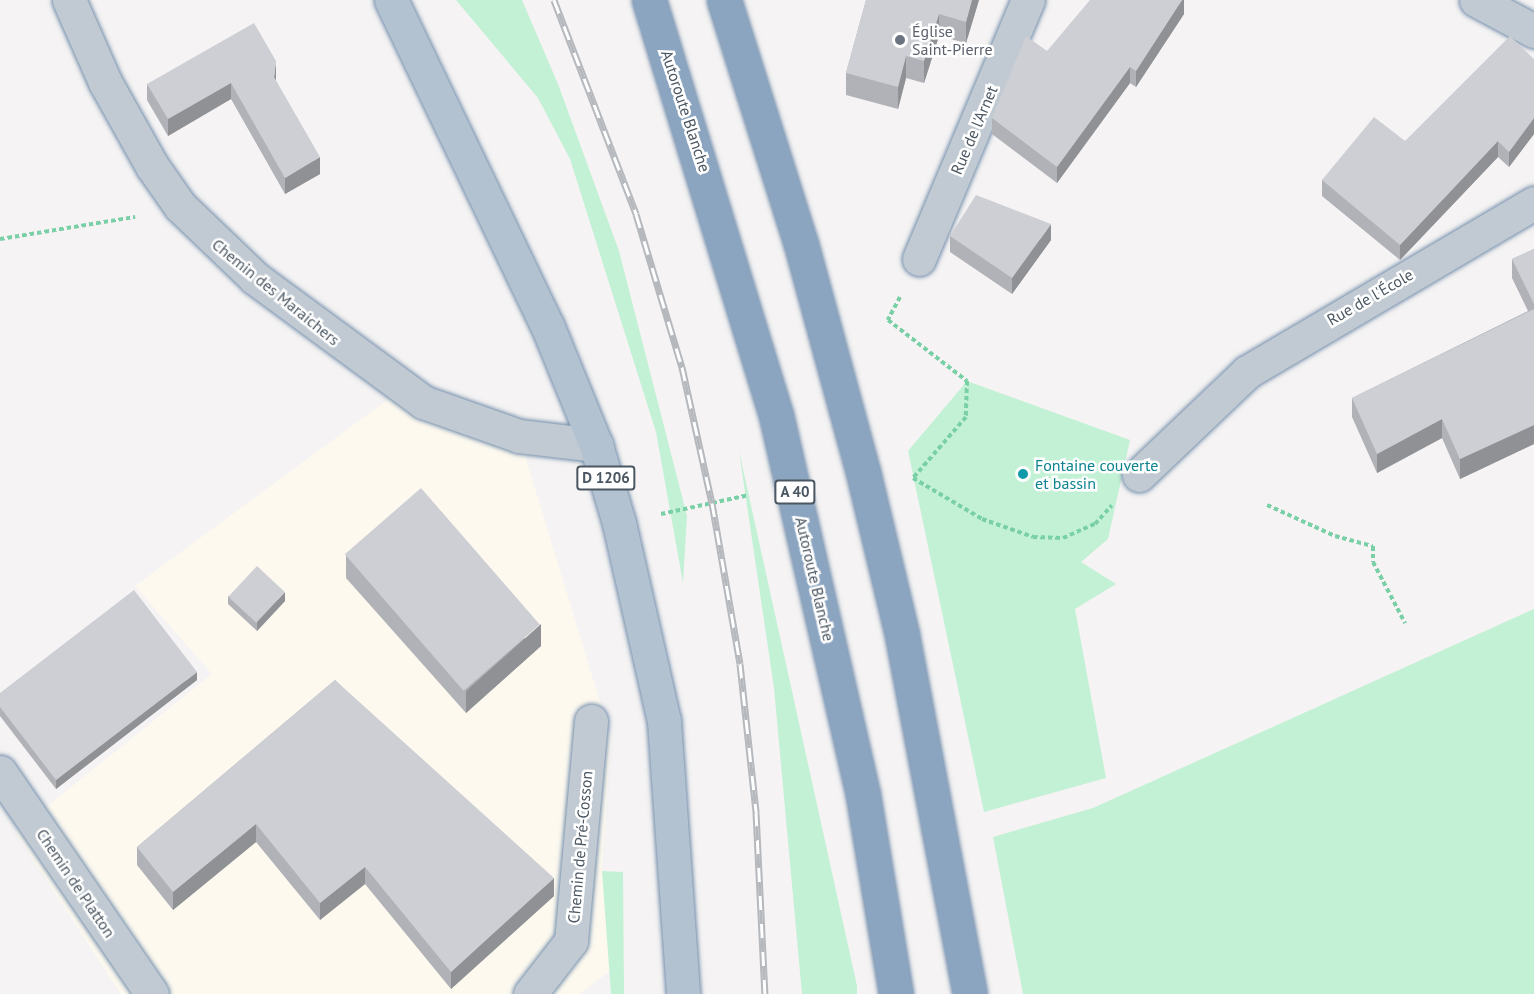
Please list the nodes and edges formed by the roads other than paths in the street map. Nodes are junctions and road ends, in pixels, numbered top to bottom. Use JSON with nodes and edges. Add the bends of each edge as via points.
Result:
{"nodes":[{"id":1,"x":69,"y":0,"type":"edge"},
{"id":2,"x":391,"y":0,"type":"edge"},
{"id":3,"x":649,"y":0,"type":"edge"},
{"id":4,"x":724,"y":0,"type":"edge"},
{"id":5,"x":1028,"y":0,"type":"edge"},
{"id":6,"x":1476,"y":0,"type":"edge"},
{"id":7,"x":1534,"y":31,"type":"edge"},
{"id":8,"x":1534,"y":203,"type":"edge"},
{"id":9,"x":919,"y":259,"type":"road end"},
{"id":10,"x":596,"y":445,"type":"junction"},
{"id":11,"x":1139,"y":475,"type":"road end"},
{"id":12,"x":591,"y":721,"type":"dead end"},
{"id":13,"x":0,"y":772,"type":"edge"},
{"id":14,"x":152,"y":994,"type":"edge"},
{"id":15,"x":530,"y":994,"type":"edge"},
{"id":16,"x":683,"y":994,"type":"edge"},
{"id":17,"x":896,"y":994,"type":"edge"},
{"id":18,"x":970,"y":994,"type":"edge"}],
"edges":[{"from":1,"to":10,"type":"street","name":"Chemin des Maraichers","via":[[105,82],[180,206],[255,278],[423,402],[519,436]]},
{"from":2,"to":10,"type":"main road","number":"D 1206","via":[[489,196]]},
{"from":3,"to":17,"type":"highway","name":"Autoroute Blanche","number":"A 40","via":[[776,415],[860,784]]},
{"from":4,"to":18,"type":"highway","via":[[801,244],[863,472],[902,635]]},
{"from":5,"to":9,"type":"street","name":"Rue de l'Arnet"},
{"from":6,"to":7,"type":"street"},
{"from":8,"to":11,"type":"street","name":"Rue de l'École","via":[[1288,344],[1212,400]]},
{"from":10,"to":16,"type":"main road","number":"D 1206","via":[[619,523],[663,721]]},
{"from":12,"to":15,"type":"street","name":"Chemin de Pré-Cosson","via":[[571,941]]},
{"from":13,"to":14,"type":"street","name":"Chemin de Platton"}]}
